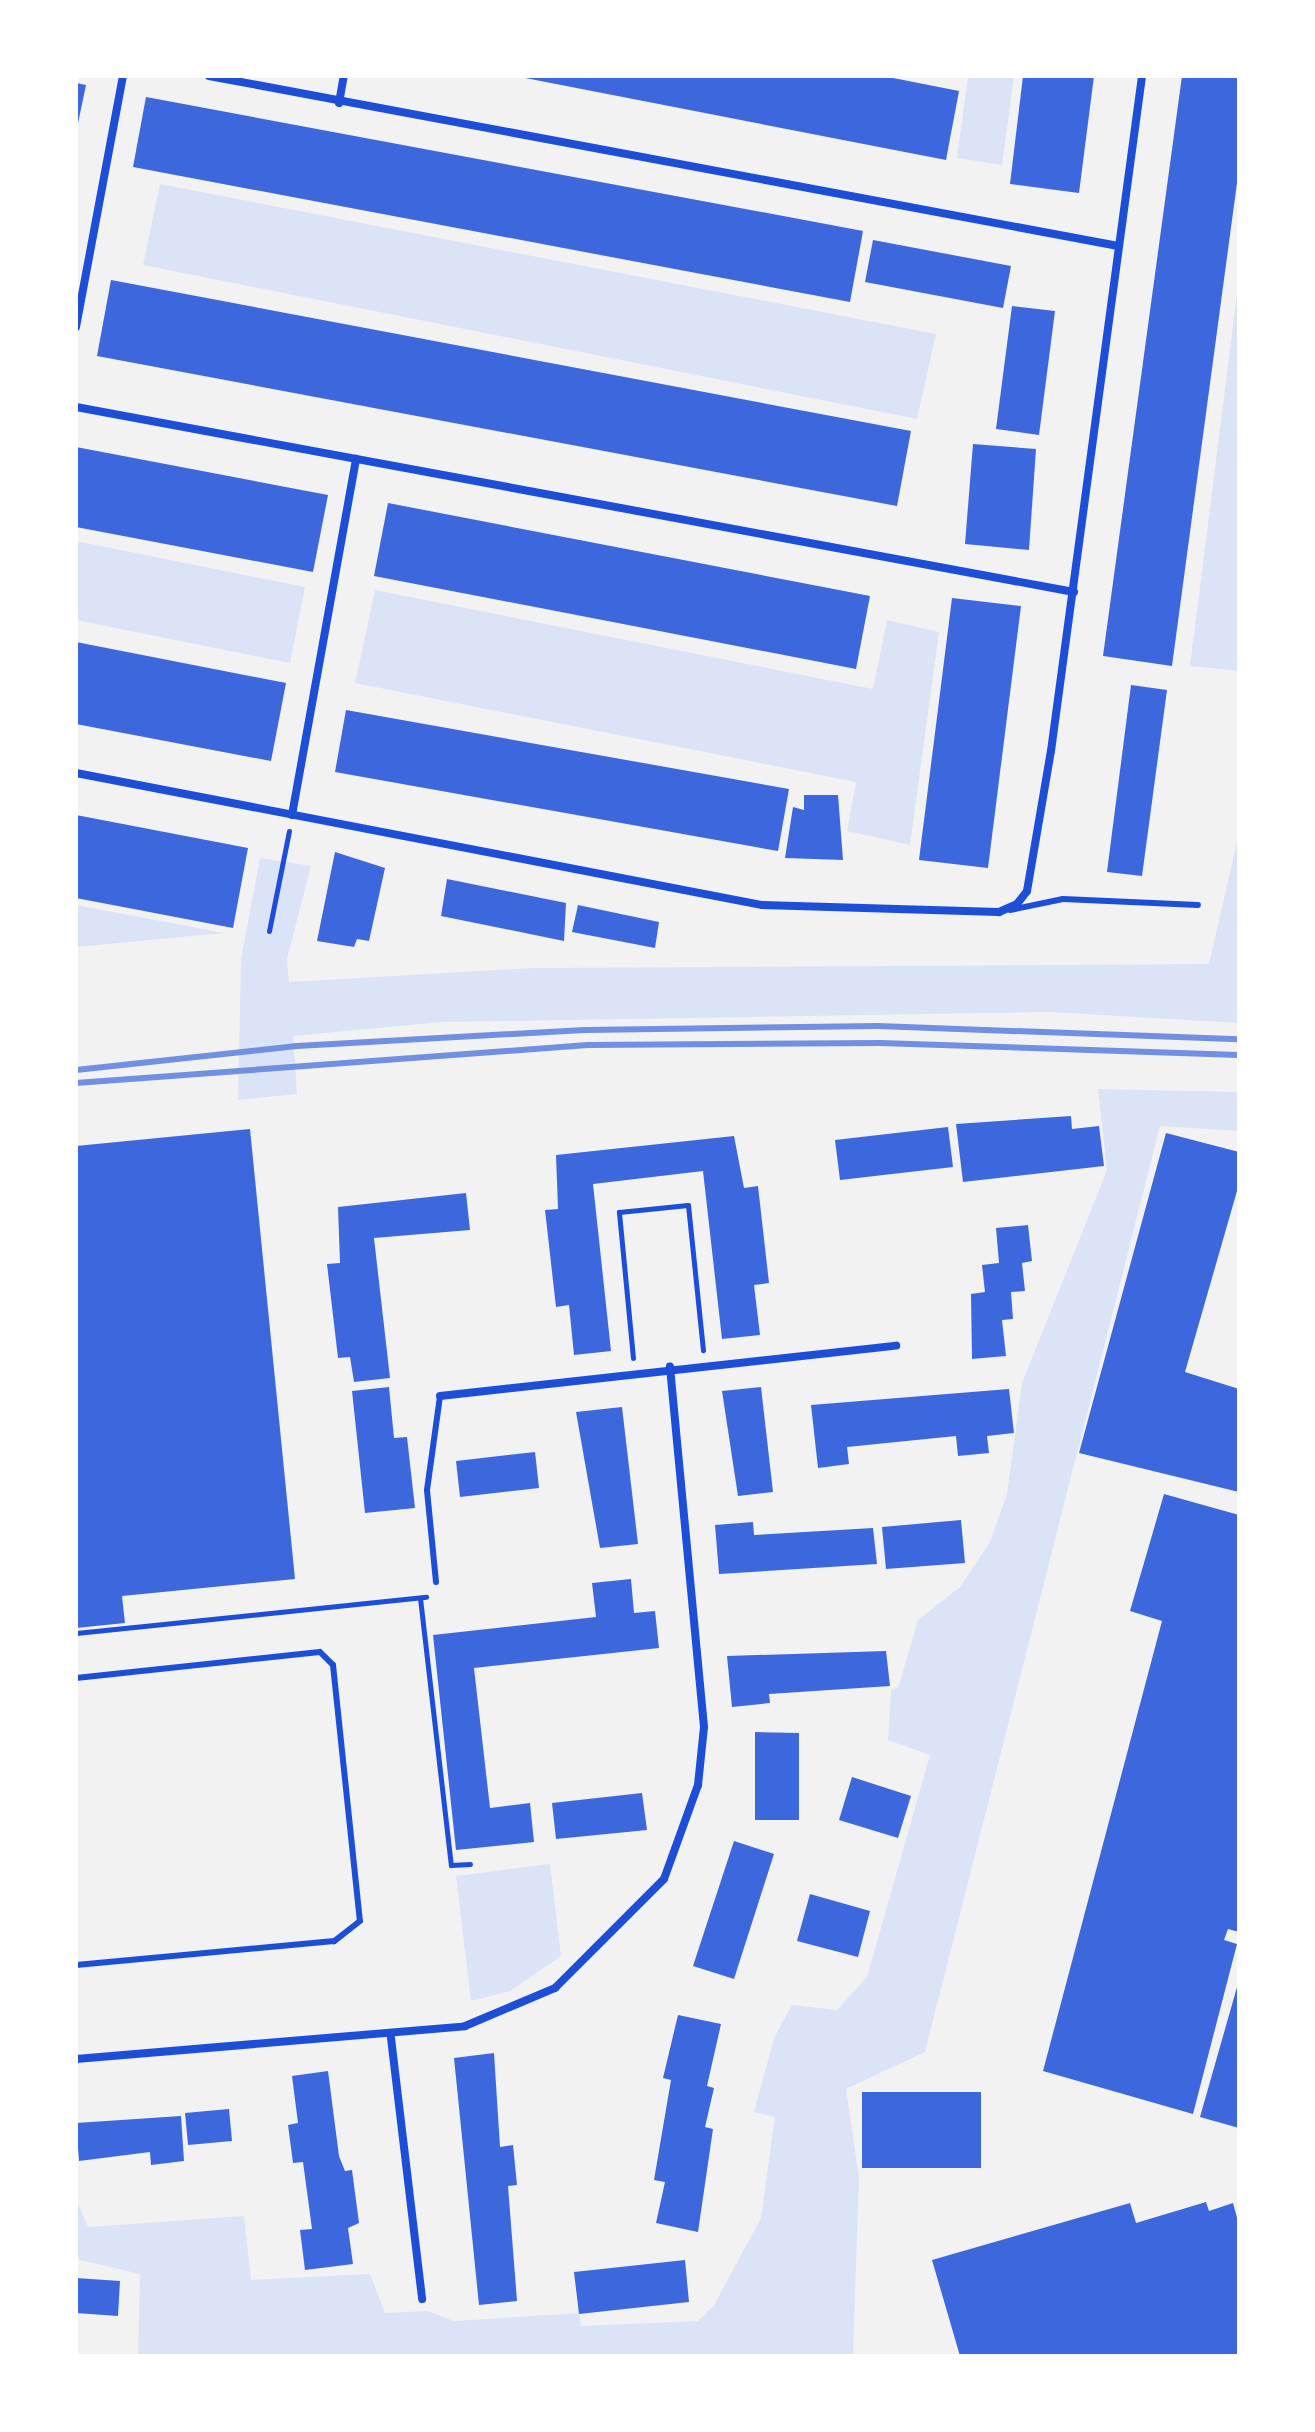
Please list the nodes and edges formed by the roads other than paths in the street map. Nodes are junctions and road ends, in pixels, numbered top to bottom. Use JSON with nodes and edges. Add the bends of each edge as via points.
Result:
{"nodes":[{"id":1,"x":123,"y":76,"type":"edge"},
{"id":2,"x":209,"y":76,"type":"edge"},
{"id":3,"x":344,"y":76,"type":"edge"},
{"id":4,"x":1142,"y":76,"type":"edge"},
{"id":5,"x":339,"y":103,"type":"junction"},
{"id":6,"x":1118,"y":246,"type":"junction"},
{"id":7,"x":76,"y":327,"type":"edge"},
{"id":8,"x":76,"y":407,"type":"edge"},
{"id":9,"x":356,"y":459,"type":"junction"},
{"id":10,"x":1074,"y":592,"type":"junction"},
{"id":11,"x":76,"y":773,"type":"edge"},
{"id":12,"x":292,"y":815,"type":"junction"},
{"id":13,"x":1198,"y":905,"type":"dead end"},
{"id":14,"x":999,"y":912,"type":"junction"},
{"id":15,"x":896,"y":1346,"type":"dead end"},
{"id":16,"x":670,"y":1367,"type":"junction"},
{"id":17,"x":440,"y":1396,"type":"joint"},
{"id":18,"x":436,"y":1582,"type":"road end"},
{"id":19,"x":76,"y":1678,"type":"edge"},
{"id":20,"x":76,"y":1965,"type":"edge"},
{"id":21,"x":391,"y":2038,"type":"junction"},
{"id":22,"x":76,"y":2059,"type":"edge"},
{"id":23,"x":422,"y":2299,"type":"dead end"}],
"edges":[{"from":1,"to":7,"type":"street"},
{"from":2,"to":5,"type":"street"},
{"from":3,"to":5,"type":"street"},
{"from":4,"to":6,"type":"street"},
{"from":5,"to":6,"type":"street"},
{"from":6,"to":10,"type":"street"},
{"from":8,"to":9,"type":"street"},
{"from":9,"to":10,"type":"street"},
{"from":9,"to":12,"type":"street"},
{"from":10,"to":14,"type":"street","via":[[1027,891]]},
{"from":11,"to":12,"type":"street"},
{"from":12,"to":14,"type":"street","via":[[762,905]]},
{"from":13,"to":14,"type":"lane","via":[[1063,899]]},
{"from":15,"to":16,"type":"street"},
{"from":16,"to":17,"type":"street"},
{"from":16,"to":21,"type":"street","via":[[704,1727],[698,1785],[664,1879],[555,1988],[465,2026]]},
{"from":17,"to":18,"type":"lane","via":[[427,1490]]},
{"from":19,"to":20,"type":"lane","via":[[320,1652],[333,1665],[360,1921],[334,1941]]},
{"from":21,"to":22,"type":"street"},
{"from":21,"to":23,"type":"street"}]}
